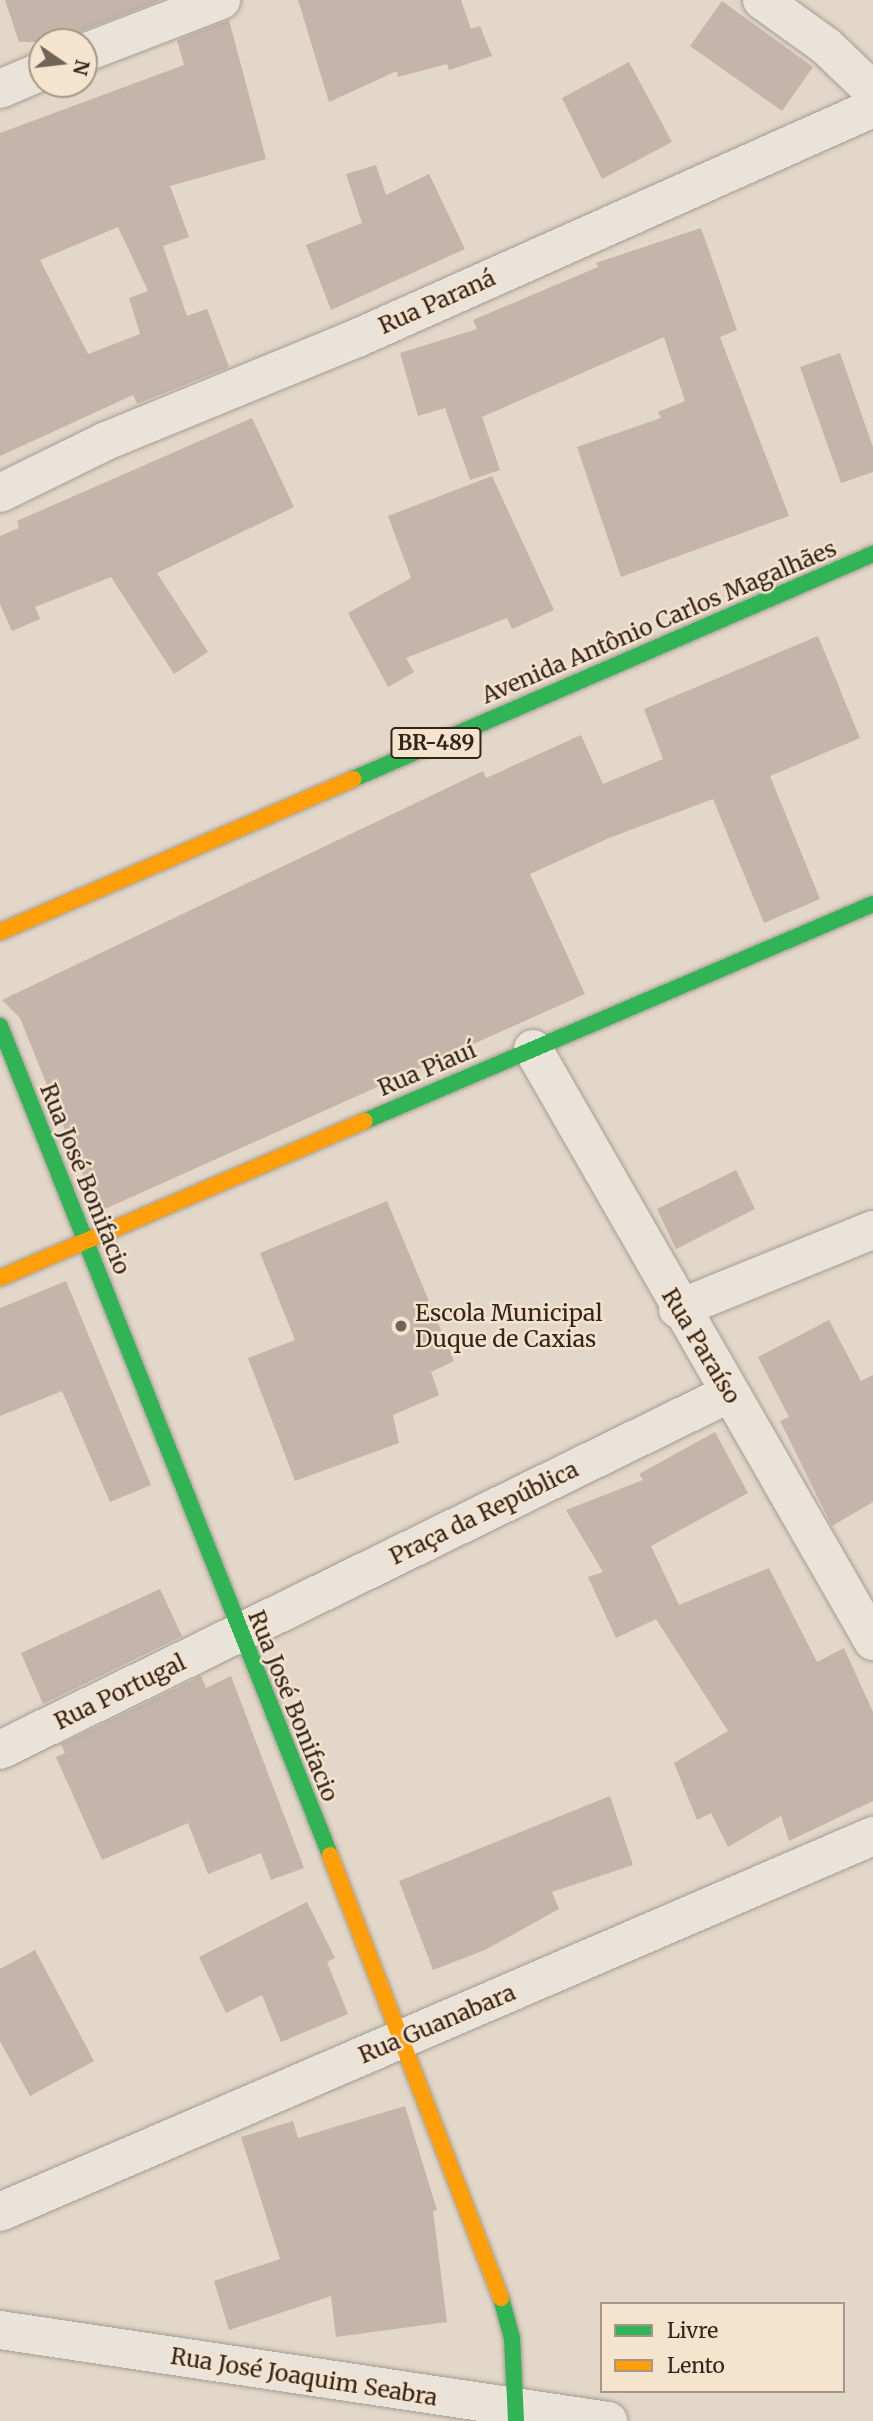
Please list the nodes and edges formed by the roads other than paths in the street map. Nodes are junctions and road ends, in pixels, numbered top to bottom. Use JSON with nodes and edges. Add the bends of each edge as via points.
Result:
{"nodes":[{"id":1,"x":221,"y":0,"type":"edge"},
{"id":2,"x":762,"y":0,"type":"edge"},
{"id":3,"x":98,"y":48,"type":"edge"},
{"id":4,"x":28,"y":77,"type":"edge"},
{"id":5,"x":0,"y":89,"type":"edge"},
{"id":6,"x":873,"y":91,"type":"edge"},
{"id":7,"x":873,"y":108,"type":"edge"},
{"id":8,"x":0,"y":493,"type":"edge"},
{"id":9,"x":873,"y":554,"type":"edge"},
{"id":10,"x":873,"y":904,"type":"edge"},
{"id":11,"x":0,"y":932,"type":"edge"},
{"id":12,"x":0,"y":1026,"type":"edge"},
{"id":13,"x":533,"y":1049,"type":"junction"},
{"id":14,"x":873,"y":1230,"type":"edge"},
{"id":15,"x":85,"y":1240,"type":"junction"},
{"id":16,"x":0,"y":1278,"type":"edge"},
{"id":17,"x":678,"y":1309,"type":"junction"},
{"id":18,"x":730,"y":1393,"type":"junction"},
{"id":19,"x":239,"y":1633,"type":"junction"},
{"id":20,"x":873,"y":1642,"type":"edge"},
{"id":21,"x":0,"y":1750,"type":"edge"},
{"id":22,"x":873,"y":1836,"type":"edge"},
{"id":23,"x":402,"y":2039,"type":"junction"},
{"id":24,"x":0,"y":2212,"type":"edge"},
{"id":25,"x":0,"y":2330,"type":"edge"},
{"id":26,"x":517,"y":2415,"type":"edge"},
{"id":27,"x":608,"y":2421,"type":"edge"}],
"edges":[{"from":1,"to":3,"type":"street"},
{"from":2,"to":6,"type":"street","via":[[827,46]]},
{"from":4,"to":5,"type":"street"},
{"from":7,"to":8,"type":"street","name":"Rua Paraná","via":[[355,339],[106,441]]},
{"from":9,"to":11,"type":"main road","name":"Avenida Antônio Carlos Magalhães","number":"BR-489"},
{"from":10,"to":13,"type":"main road","name":"Rua Piauí"},
{"from":12,"to":15,"type":"main road","name":"Rua José Bonifacio"},
{"from":13,"to":15,"type":"main road","name":"Rua Piauí"},
{"from":13,"to":17,"type":"street","name":"Rua Paraíso"},
{"from":14,"to":17,"type":"street"},
{"from":15,"to":16,"type":"main road","name":"Rua Piauí"},
{"from":15,"to":19,"type":"main road","name":"Rua José Bonifacio"},
{"from":17,"to":18,"type":"street","name":"Rua Paraíso"},
{"from":18,"to":19,"type":"street","name":"Praça da República"},
{"from":18,"to":20,"type":"street","name":"Rua Paraíso"},
{"from":19,"to":21,"type":"street","name":"Rua Portugal"},
{"from":19,"to":23,"type":"main road","name":"Rua José Bonifacio"},
{"from":22,"to":23,"type":"street","name":"Rua Guanabara"},
{"from":23,"to":24,"type":"street","name":"Rua Guanabara"},
{"from":23,"to":26,"type":"main road","name":"Rua José Bonifacio","via":[[490,2258],[512,2338]]},
{"from":25,"to":26,"type":"street","name":"Rua José Joaquim Seabra"},
{"from":26,"to":27,"type":"street","name":"Rua José Joaquim Seabra"}]}
